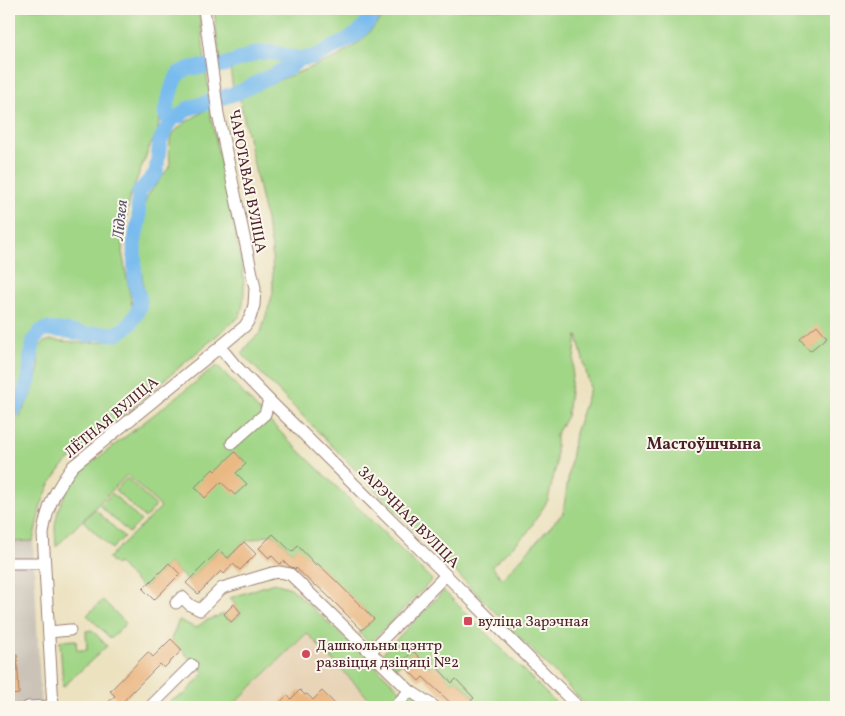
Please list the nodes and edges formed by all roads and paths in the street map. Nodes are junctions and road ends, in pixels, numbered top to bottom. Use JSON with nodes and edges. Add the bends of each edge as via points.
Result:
{"nodes":[{"id":1,"x":204,"y":9,"type":"edge"},
{"id":2,"x":220,"y":347,"type":"junction"},
{"id":3,"x":269,"y":400,"type":"junction"},
{"id":4,"x":232,"y":443,"type":"dead end"},
{"id":5,"x":9,"y":563,"type":"edge"},
{"id":6,"x":44,"y":563,"type":"junction"},
{"id":7,"x":446,"y":575,"type":"junction"},
{"id":8,"x":176,"y":604,"type":"dead end"},
{"id":9,"x":70,"y":630,"type":"dead end"},
{"id":10,"x":49,"y":632,"type":"junction"},
{"id":11,"x":370,"y":652,"type":"junction"},
{"id":12,"x":192,"y":665,"type":"dead end"},
{"id":13,"x":410,"y":690,"type":"junction"},
{"id":14,"x":28,"y":707,"type":"edge"},
{"id":15,"x":53,"y":707,"type":"edge"},
{"id":16,"x":150,"y":707,"type":"edge"},
{"id":17,"x":394,"y":707,"type":"edge"},
{"id":18,"x":435,"y":707,"type":"edge"},
{"id":19,"x":578,"y":707,"type":"edge"}],
"edges":[{"from":1,"to":2,"type":"street","name":"ЧАРОТАВАЯ ВУЛІЦА","via":[[218,114],[255,288],[250,318]]},
{"from":2,"to":3,"type":"street","name":"ЗАРЭЧНАЯ ВУЛІЦА"},
{"from":2,"to":6,"type":"street","name":"ЛЁТНАЯ ВУЛІЦА","via":[[73,466],[55,492],[46,515]]},
{"from":3,"to":4,"type":"street","via":[[265,414]]},
{"from":3,"to":7,"type":"street","name":"ЗАРЭЧНАЯ ВУЛІЦА"},
{"from":5,"to":6,"type":"street"},
{"from":6,"to":10,"type":"street","name":"ЛЁТНАЯ ВУЛІЦА"},
{"from":7,"to":11,"type":"street"},
{"from":7,"to":19,"type":"street","name":"ЗАРЭЧНАЯ ВУЛІЦА"},
{"from":8,"to":11,"type":"street","via":[[182,597],[200,610],[222,588],[272,573],[290,574]]},
{"from":9,"to":10,"type":"street"},
{"from":10,"to":15,"type":"street","name":"ЛЁТНАЯ ВУЛІЦА"},
{"from":11,"to":13,"type":"street"},
{"from":12,"to":16,"type":"street"},
{"from":13,"to":17,"type":"street"},
{"from":13,"to":18,"type":"street"},
{"from":14,"to":15,"type":"street"}]}
